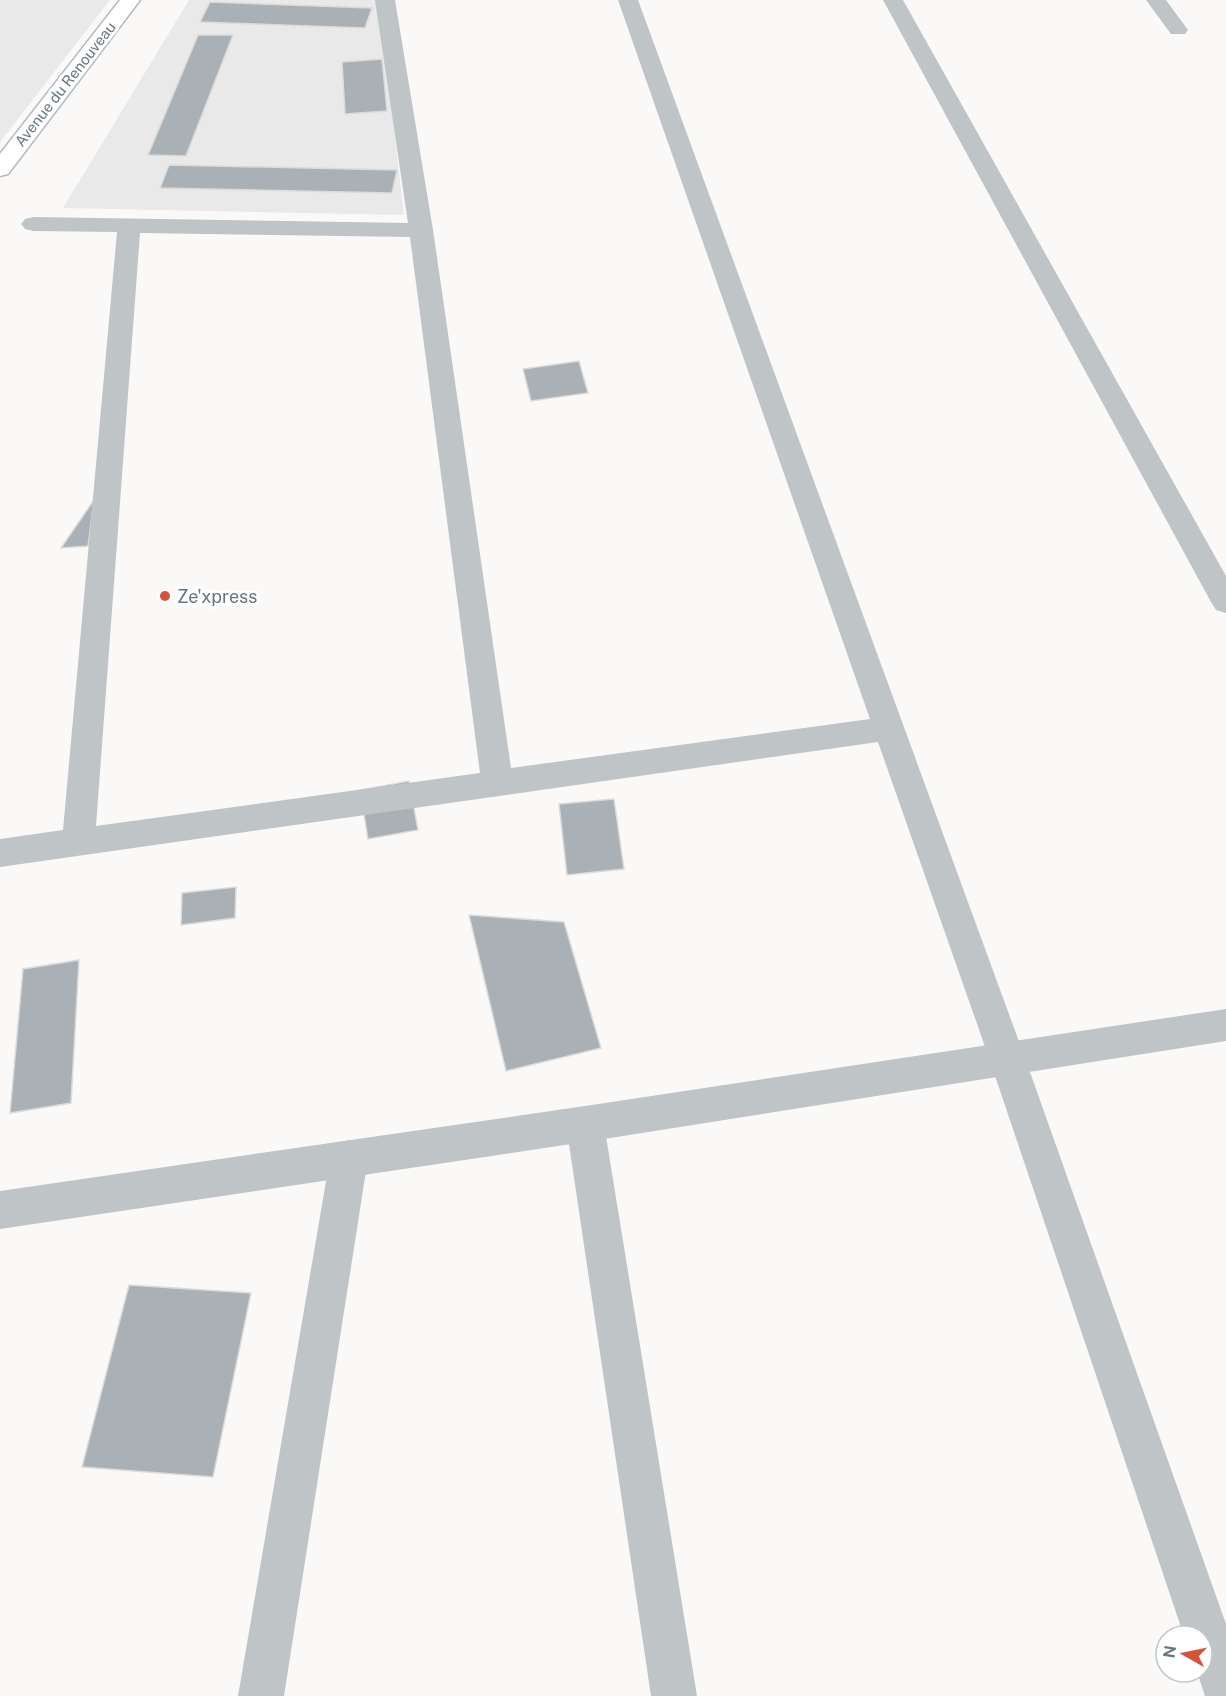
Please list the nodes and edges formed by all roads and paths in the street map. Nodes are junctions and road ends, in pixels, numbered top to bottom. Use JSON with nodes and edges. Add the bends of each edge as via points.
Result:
{"nodes":[{"id":1,"x":130,"y":0,"type":"edge"},
{"id":2,"x":385,"y":0,"type":"edge"},
{"id":3,"x":628,"y":0,"type":"edge"},
{"id":4,"x":893,"y":0,"type":"edge"},
{"id":5,"x":1156,"y":0,"type":"edge"},
{"id":6,"x":1178,"y":30,"type":"dead end"},
{"id":7,"x":0,"y":169,"type":"edge"},
{"id":8,"x":33,"y":224,"type":"dead end"},
{"id":9,"x":129,"y":225,"type":"junction"},
{"id":10,"x":421,"y":230,"type":"junction"},
{"id":11,"x":1226,"y":602,"type":"edge"},
{"id":12,"x":890,"y":728,"type":"junction"},
{"id":13,"x":497,"y":783,"type":"junction"},
{"id":14,"x":78,"y":842,"type":"junction"},
{"id":15,"x":0,"y":853,"type":"edge"},
{"id":16,"x":1226,"y":1025,"type":"edge"},
{"id":17,"x":1007,"y":1058,"type":"junction"},
{"id":18,"x":585,"y":1124,"type":"junction"},
{"id":19,"x":349,"y":1158,"type":"junction"},
{"id":20,"x":0,"y":1210,"type":"edge"},
{"id":21,"x":1226,"y":1690,"type":"edge"},
{"id":22,"x":261,"y":1696,"type":"edge"},
{"id":23,"x":674,"y":1696,"type":"edge"}],
"edges":[{"from":1,"to":7,"type":"main road","name":"Avenue du Renouveau"},
{"from":2,"to":10,"type":"street"},
{"from":3,"to":12,"type":"street"},
{"from":4,"to":11,"type":"street"},
{"from":5,"to":6,"type":"street"},
{"from":8,"to":9,"type":"street"},
{"from":9,"to":10,"type":"street"},
{"from":9,"to":14,"type":"street"},
{"from":10,"to":13,"type":"street"},
{"from":12,"to":13,"type":"street"},
{"from":12,"to":17,"type":"street"},
{"from":13,"to":14,"type":"street"},
{"from":14,"to":15,"type":"street"},
{"from":16,"to":17,"type":"street"},
{"from":17,"to":18,"type":"street"},
{"from":17,"to":21,"type":"street"},
{"from":18,"to":19,"type":"street"},
{"from":18,"to":23,"type":"street"},
{"from":19,"to":20,"type":"street"},
{"from":19,"to":22,"type":"street"}]}
